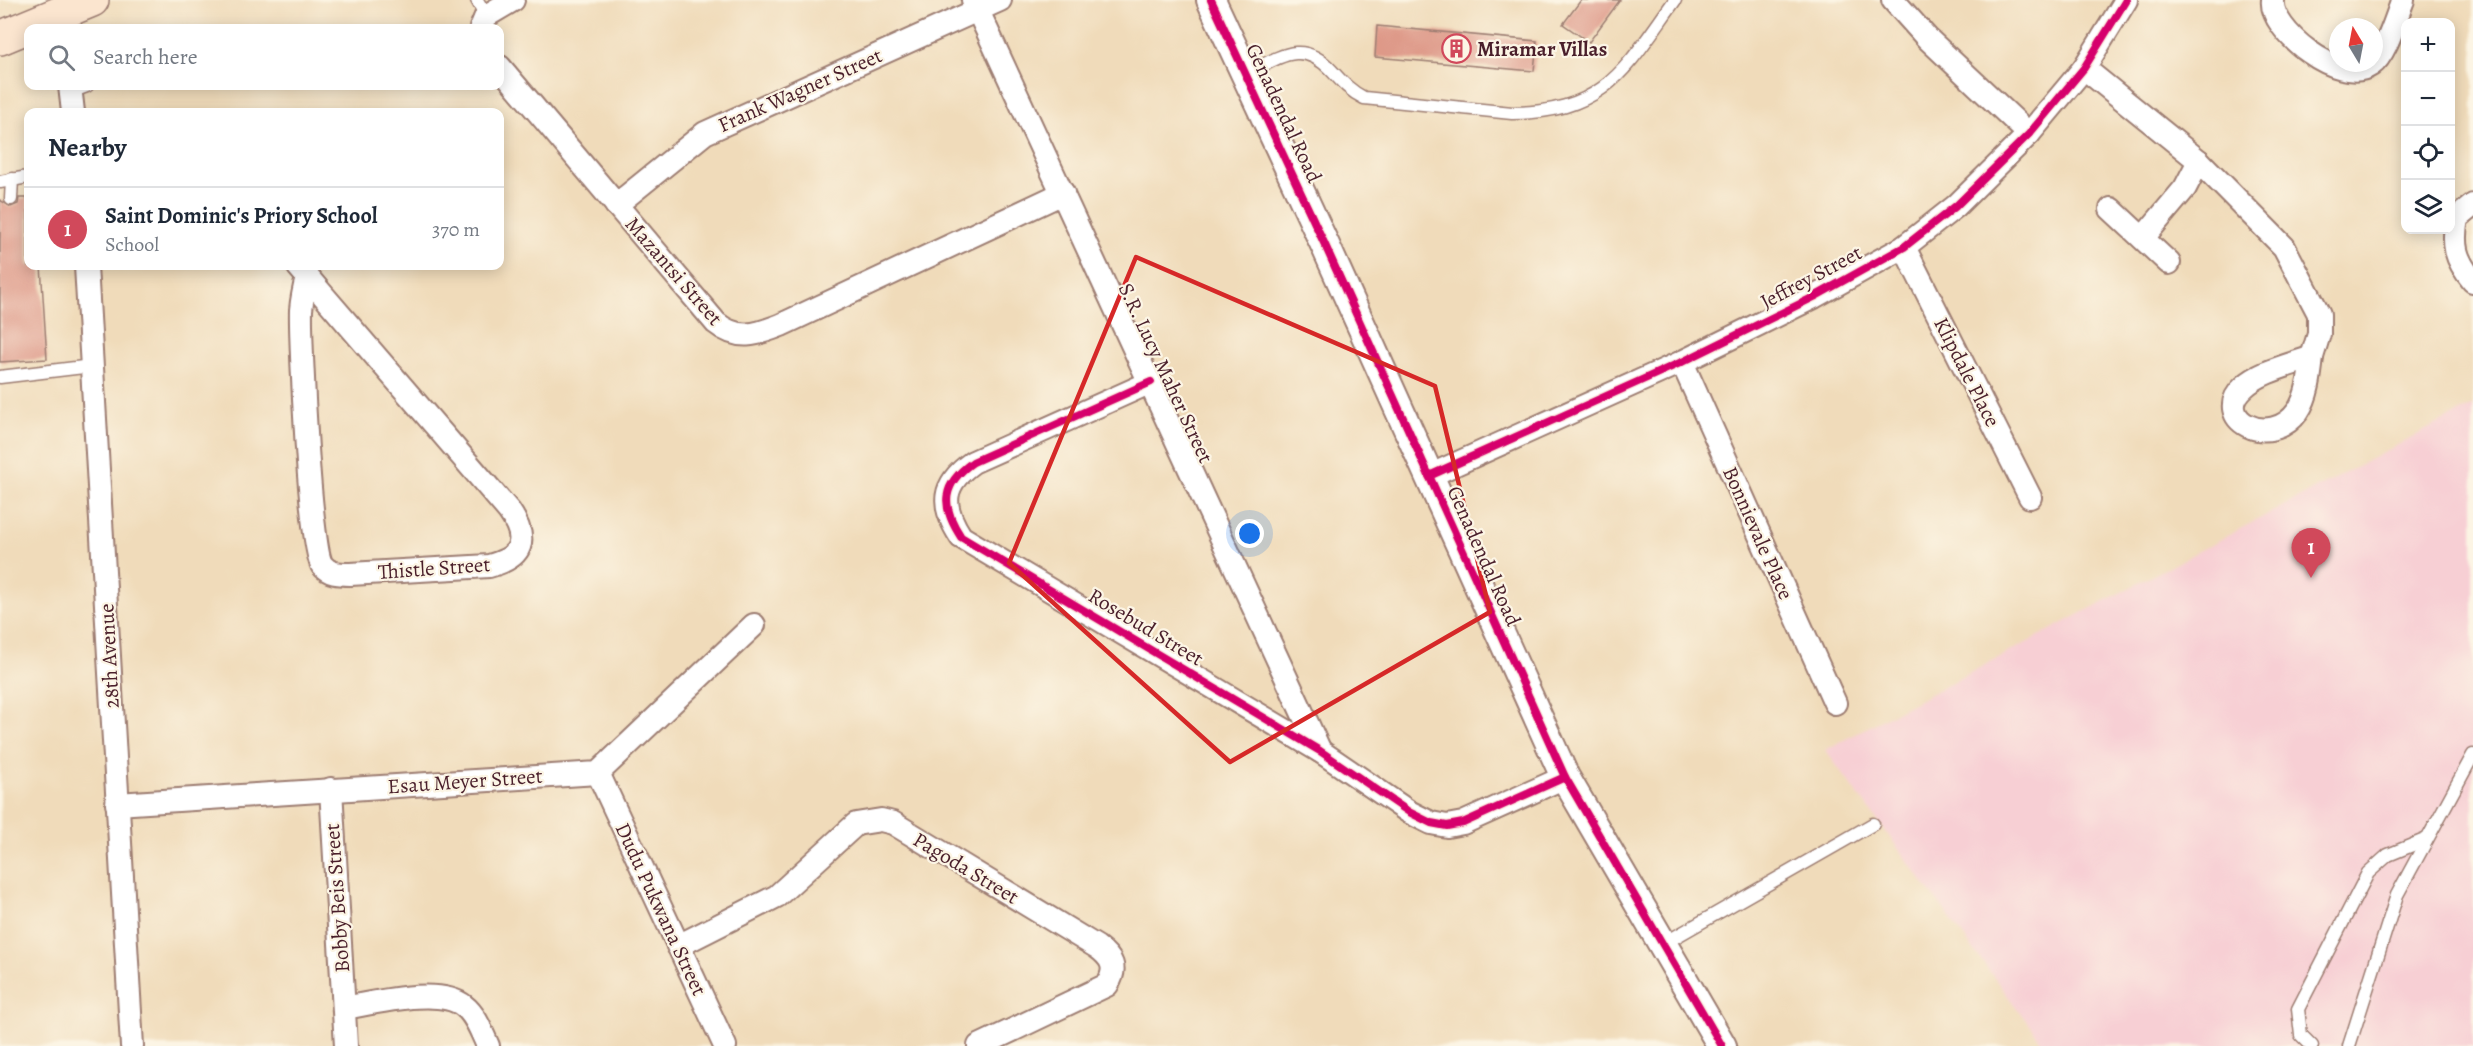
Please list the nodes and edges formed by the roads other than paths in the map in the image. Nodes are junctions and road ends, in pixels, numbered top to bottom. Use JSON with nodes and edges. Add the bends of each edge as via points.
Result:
{"nodes":[{"id":1,"x":92,"y":0,"type":"edge"},
{"id":2,"x":513,"y":0,"type":"edge"},
{"id":3,"x":1000,"y":0,"type":"edge"},
{"id":4,"x":1211,"y":0,"type":"edge"},
{"id":5,"x":1676,"y":0,"type":"edge"},
{"id":6,"x":1893,"y":0,"type":"edge"},
{"id":7,"x":2126,"y":0,"type":"edge"},
{"id":8,"x":2273,"y":0,"type":"edge"},
{"id":9,"x":2403,"y":0,"type":"edge"},
{"id":10,"x":975,"y":5,"type":"edge"},
{"id":11,"x":481,"y":15,"type":"edge"},
{"id":12,"x":62,"y":21,"type":"edge"},
{"id":13,"x":24,"y":31,"type":"edge"},
{"id":14,"x":0,"y":38,"type":"edge"},
{"id":15,"x":2084,"y":68,"type":"junction"},
{"id":16,"x":504,"y":72,"type":"edge"},
{"id":17,"x":1246,"y":74,"type":"junction"},
{"id":18,"x":2029,"y":134,"type":"junction"},
{"id":19,"x":2199,"y":161,"type":"junction"},
{"id":20,"x":24,"y":178,"type":"edge"},
{"id":21,"x":6,"y":180,"type":"edge"},
{"id":22,"x":1063,"y":194,"type":"junction"},
{"id":23,"x":11,"y":199,"type":"dead end"},
{"id":24,"x":616,"y":206,"type":"junction"},
{"id":25,"x":2473,"y":206,"type":"edge"},
{"id":26,"x":2111,"y":209,"type":"dead end"},
{"id":27,"x":2143,"y":238,"type":"junction"},
{"id":28,"x":1904,"y":247,"type":"junction"},
{"id":29,"x":2169,"y":263,"type":"dead end"},
{"id":30,"x":86,"y":270,"type":"edge"},
{"id":31,"x":303,"y":272,"type":"edge"},
{"id":32,"x":2473,"y":281,"type":"edge"},
{"id":33,"x":2312,"y":357,"type":"dead end"},
{"id":34,"x":1682,"y":362,"type":"junction"},
{"id":35,"x":92,"y":366,"type":"junction"},
{"id":36,"x":0,"y":377,"type":"edge"},
{"id":37,"x":1152,"y":382,"type":"junction"},
{"id":38,"x":1429,"y":476,"type":"junction"},
{"id":39,"x":2030,"y":497,"type":"dead end"},
{"id":40,"x":754,"y":624,"type":"dead end"},
{"id":41,"x":1835,"y":703,"type":"dead end"},
{"id":42,"x":1320,"y":751,"type":"junction"},
{"id":43,"x":2473,"y":755,"type":"edge"},
{"id":44,"x":598,"y":773,"type":"junction"},
{"id":45,"x":1564,"y":777,"type":"junction"},
{"id":46,"x":331,"y":789,"type":"junction"},
{"id":47,"x":117,"y":804,"type":"junction"},
{"id":48,"x":1873,"y":824,"type":"dead end"},
{"id":49,"x":2427,"y":839,"type":"junction"},
{"id":50,"x":1661,"y":945,"type":"junction"},
{"id":51,"x":678,"y":946,"type":"junction"},
{"id":52,"x":344,"y":1008,"type":"junction"},
{"id":53,"x":132,"y":1046,"type":"edge"},
{"id":54,"x":346,"y":1046,"type":"edge"},
{"id":55,"x":488,"y":1046,"type":"edge"},
{"id":56,"x":724,"y":1046,"type":"edge"},
{"id":57,"x":979,"y":1046,"type":"edge"},
{"id":58,"x":1722,"y":1046,"type":"edge"},
{"id":59,"x":2312,"y":1046,"type":"edge"},
{"id":60,"x":2349,"y":1046,"type":"edge"}],
"edges":[{"from":1,"to":12,"type":"main road"},
{"from":2,"to":11,"type":"street"},
{"from":3,"to":10,"type":"street","name":"Frank Wagner Street"},
{"from":4,"to":17,"type":"street","name":"Genadendal Road"},
{"from":5,"to":17,"type":"lane","via":[[1632,59],[1602,91],[1582,102],[1536,113],[1364,98],[1346,87],[1319,57],[1310,53],[1285,55]]},
{"from":6,"to":18,"type":"street","via":[[1927,38]]},
{"from":7,"to":15,"type":"street","name":"Jeffrey Street"},
{"from":8,"to":9,"type":"street","via":[[2277,18],[2301,44],[2332,67],[2349,71],[2362,70],[2378,60]]},
{"from":10,"to":22,"type":"street","name":"S.R. Lucy Maher Street"},
{"from":10,"to":24,"type":"street","name":"Frank Wagner Street","via":[[705,133]]},
{"from":13,"to":14,"type":"main road"},
{"from":15,"to":18,"type":"street","name":"Jeffrey Street"},
{"from":15,"to":19,"type":"street"},
{"from":16,"to":24,"type":"street","name":"Mazantsi Street"},
{"from":17,"to":38,"type":"street","name":"Genadendal Road"},
{"from":18,"to":28,"type":"street","name":"Jeffrey Street","via":[[1956,206]]},
{"from":19,"to":27,"type":"street","via":[[2185,188]]},
{"from":19,"to":33,"type":"street","via":[[2288,254],[2319,314],[2319,334]]},
{"from":20,"to":21,"type":"lane"},
{"from":21,"to":23,"type":"lane"},
{"from":22,"to":24,"type":"street","name":"Mazantsi Street","via":[[750,336],[737,335],[716,323]]},
{"from":22,"to":37,"type":"street","name":"S.R. Lucy Maher Street"},
{"from":25,"to":32,"type":"street","via":[[2457,218],[2453,247]]},
{"from":26,"to":27,"type":"street"},
{"from":27,"to":29,"type":"street"},
{"from":28,"to":34,"type":"street","name":"Jeffrey Street"},
{"from":28,"to":39,"type":"street","name":"Klipdale Place"},
{"from":30,"to":35,"type":"street","name":"28th Avenue"},
{"from":31,"to":31,"type":"street","name":"Thistle Street","via":[[509,511],[521,535],[514,555],[489,566],[350,574],[328,571],[322,565],[316,550],[313,517],[301,325]]},
{"from":34,"to":38,"type":"street","name":"Jeffrey Street"},
{"from":34,"to":41,"type":"street","name":"Bonnievale Place"},
{"from":35,"to":36,"type":"lane"},
{"from":35,"to":47,"type":"street","name":"28th Avenue"},
{"from":37,"to":42,"type":"street","name":"S.R. Lucy Maher Street"},
{"from":37,"to":42,"type":"street","name":"Rosebud Street","via":[[973,462],[962,470],[949,490],[948,513],[953,525],[976,548]]},
{"from":38,"to":45,"type":"street","name":"Genadendal Road"},
{"from":40,"to":44,"type":"street"},
{"from":42,"to":45,"type":"street","name":"Rosebud Street","via":[[1409,812],[1448,826],[1463,823]]},
{"from":43,"to":49,"type":"lane"},
{"from":44,"to":46,"type":"street","name":"Esau Meyer Street"},
{"from":44,"to":51,"type":"street","name":"Dudu Pukwana Street"},
{"from":45,"to":50,"type":"street","name":"Genadendal Road"},
{"from":46,"to":47,"type":"street","name":"Esau Meyer Street"},
{"from":46,"to":52,"type":"street","name":"Bobby Beis Street"},
{"from":47,"to":53,"type":"street","name":"28th Avenue"},
{"from":48,"to":50,"type":"lane"},
{"from":49,"to":59,"type":"lane","via":[[2388,855],[2368,873],[2298,1009],[2301,1035]]},
{"from":49,"to":60,"type":"lane","via":[[2389,916]]},
{"from":50,"to":58,"type":"street","name":"Genadendal Road"},
{"from":51,"to":56,"type":"street","name":"Dudu Pukwana Street"},
{"from":51,"to":57,"type":"street","name":"Pagoda Street","via":[[777,896],[856,824],[875,820],[893,823],[1097,947],[1113,965],[1113,976],[1107,985]]},
{"from":52,"to":54,"type":"street","name":"Bobby Beis Street"},
{"from":52,"to":55,"type":"street","via":[[407,998],[446,997],[466,1006]]}]}
